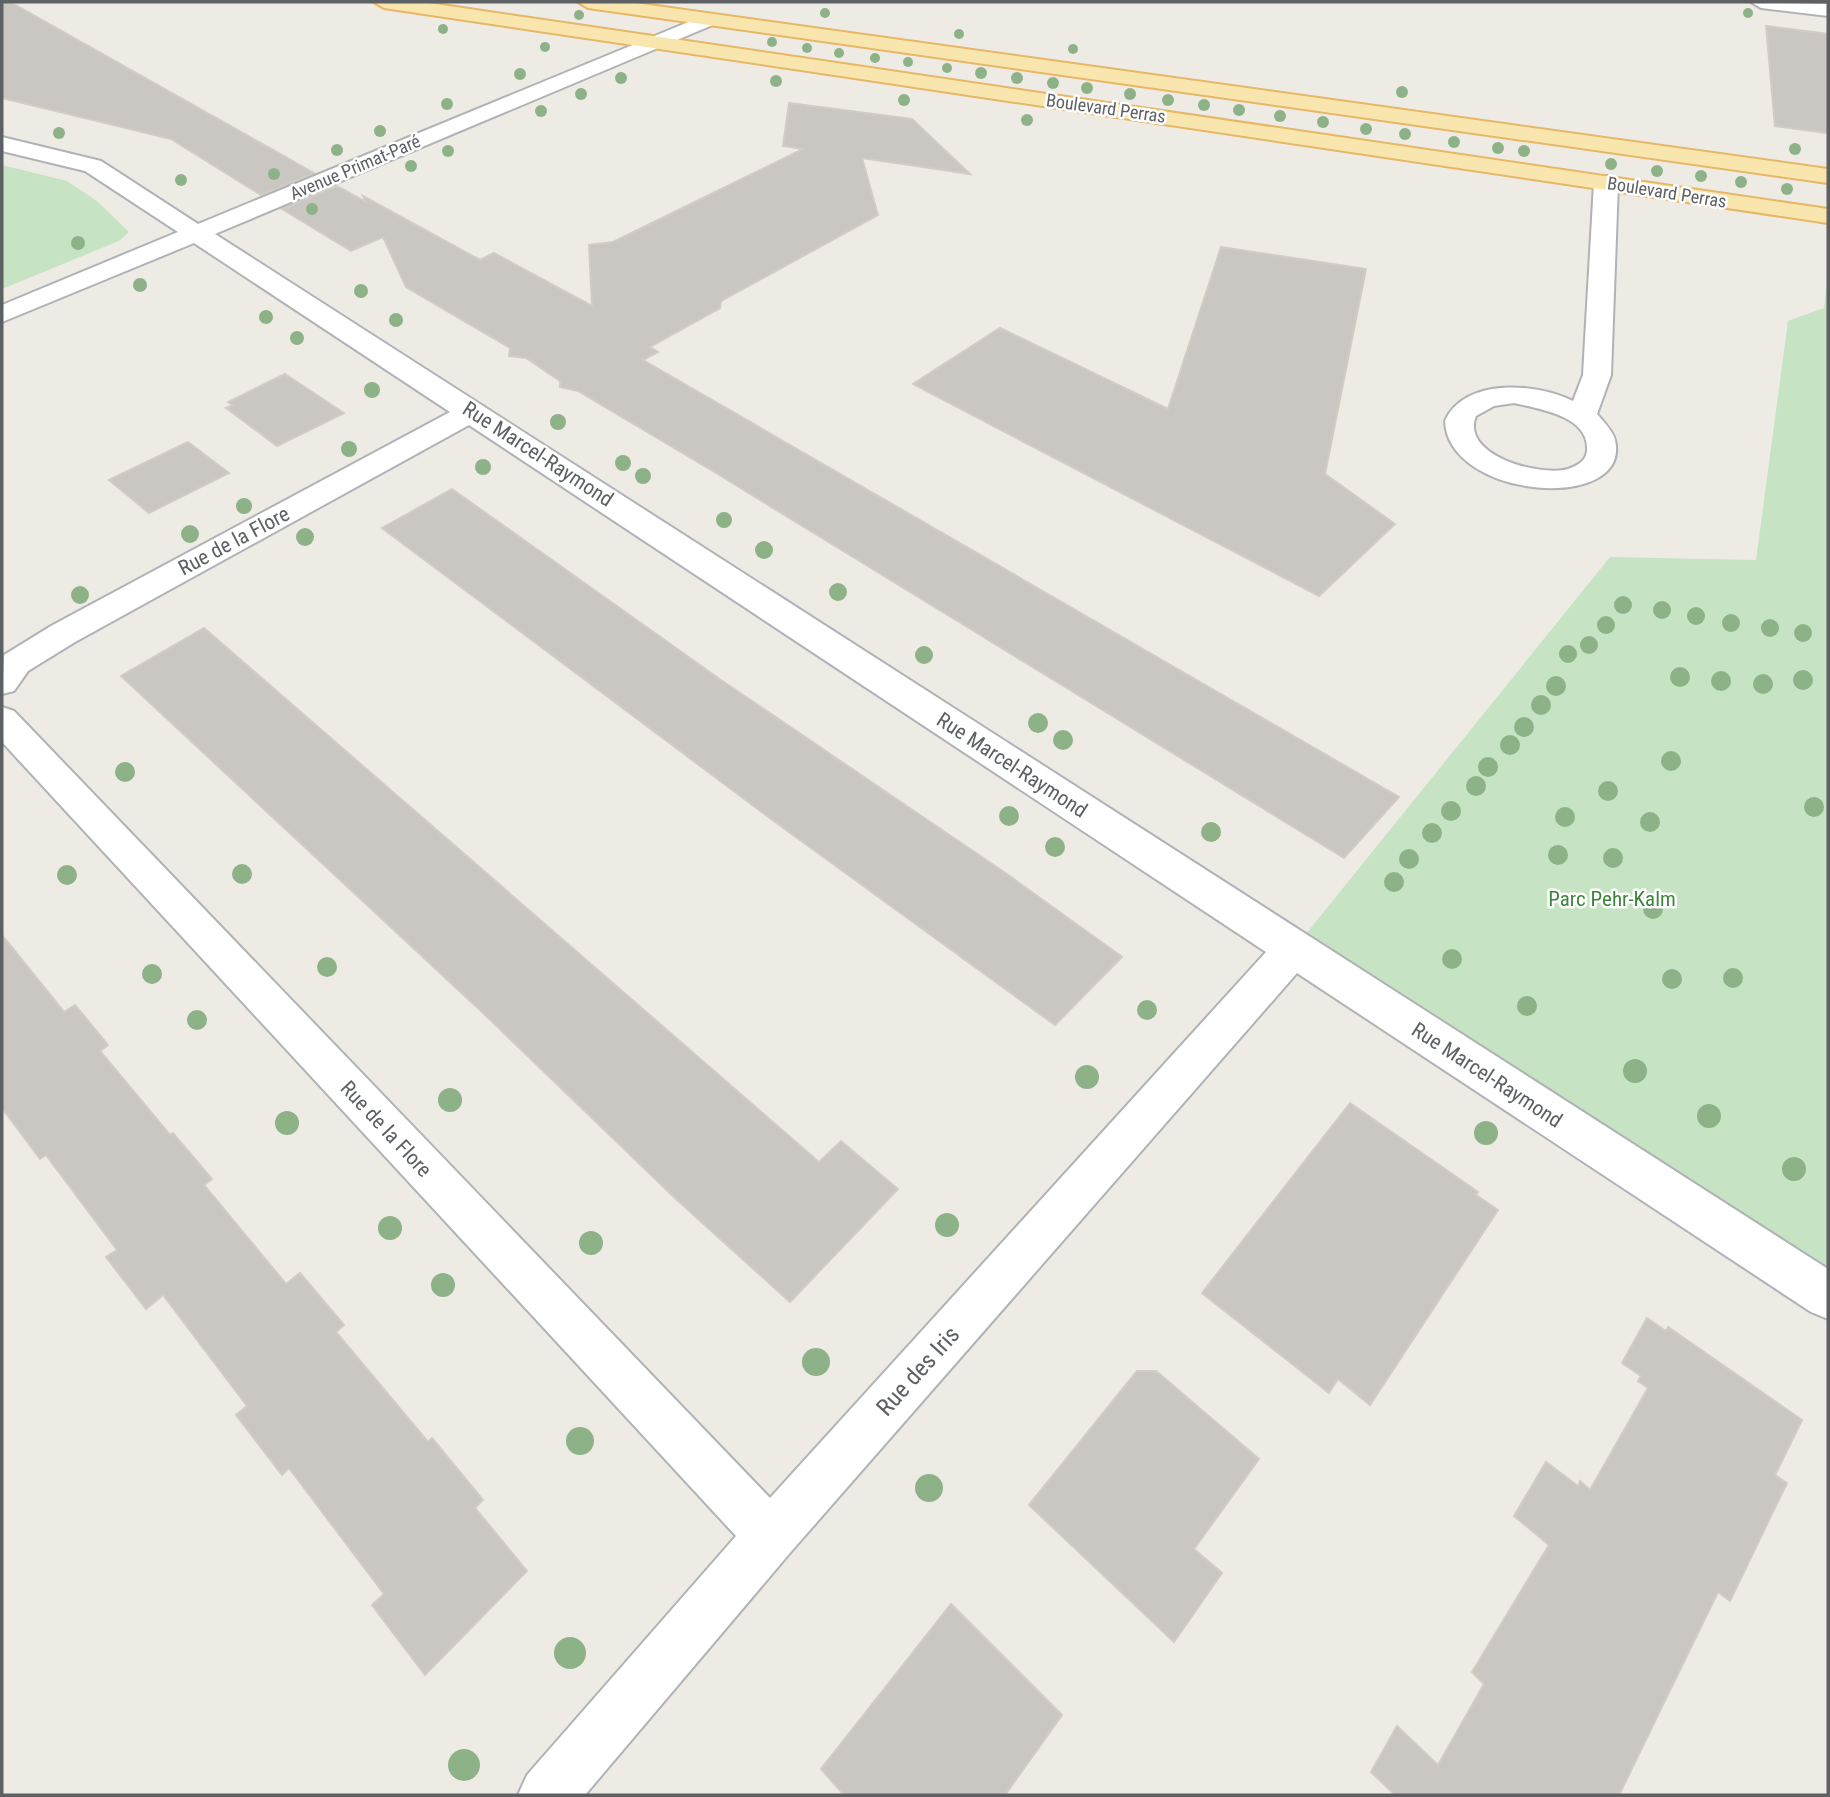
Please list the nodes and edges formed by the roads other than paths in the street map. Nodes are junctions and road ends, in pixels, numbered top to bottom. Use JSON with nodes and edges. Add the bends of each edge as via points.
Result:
{"nodes":[{"id":1,"x":384,"y":2,"type":"edge"},
{"id":2,"x":588,"y":2,"type":"edge"},
{"id":3,"x":1761,"y":2,"type":"edge"},
{"id":4,"x":1828,"y":10,"type":"edge"},
{"id":5,"x":708,"y":19,"type":"junction"},
{"id":6,"x":654,"y":42,"type":"junction"},
{"id":7,"x":2,"y":144,"type":"edge"},
{"id":8,"x":1828,"y":176,"type":"edge"},
{"id":9,"x":1605,"y":183,"type":"junction"},
{"id":10,"x":1828,"y":216,"type":"edge"},
{"id":11,"x":196,"y":234,"type":"junction"},
{"id":12,"x":2,"y":314,"type":"edge"},
{"id":13,"x":474,"y":411,"type":"junction"},
{"id":14,"x":1582,"y":416,"type":"junction"},
{"id":15,"x":2,"y":682,"type":"edge"},
{"id":16,"x":2,"y":720,"type":"edge"},
{"id":17,"x":1293,"y":950,"type":"junction"},
{"id":18,"x":1828,"y":1296,"type":"edge"},
{"id":19,"x":771,"y":1536,"type":"junction"},
{"id":20,"x":547,"y":1795,"type":"edge"}],
"edges":[{"from":1,"to":6,"type":"main road","name":"Boulevard Perras"},
{"from":2,"to":5,"type":"main road","name":"Boulevard Perras"},
{"from":3,"to":4,"type":"street"},
{"from":5,"to":6,"type":"street","name":"Avenue Primat-Paré"},
{"from":5,"to":8,"type":"main road","name":"Boulevard Perras"},
{"from":6,"to":9,"type":"main road","name":"Boulevard Perras"},
{"from":6,"to":11,"type":"street","name":"Avenue Primat-Paré"},
{"from":7,"to":11,"type":"street","name":"Rue Marcel-Raymond","via":[[93,166]]},
{"from":9,"to":10,"type":"main road","name":"Boulevard Perras"},
{"from":9,"to":14,"type":"street","via":[[1597,375]]},
{"from":11,"to":12,"type":"street","name":"Avenue Primat-Paré"},
{"from":11,"to":13,"type":"street","name":"Rue Marcel-Raymond"},
{"from":13,"to":15,"type":"street","name":"Rue de la Flore","via":[[63,634],[16,663]]},
{"from":13,"to":17,"type":"street","name":"Rue Marcel-Raymond"},
{"from":14,"to":14,"type":"street","via":[[1539,398],[1492,397],[1462,413],[1459,426],[1463,441],[1492,466],[1514,475],[1563,480],[1583,476],[1605,455],[1597,428]]},
{"from":16,"to":19,"type":"street","name":"Rue de la Flore"},
{"from":17,"to":18,"type":"street","name":"Rue Marcel-Raymond"},
{"from":17,"to":19,"type":"street","name":"Rue des Iris"},
{"from":19,"to":20,"type":"street","name":"Rue des Iris"}]}
